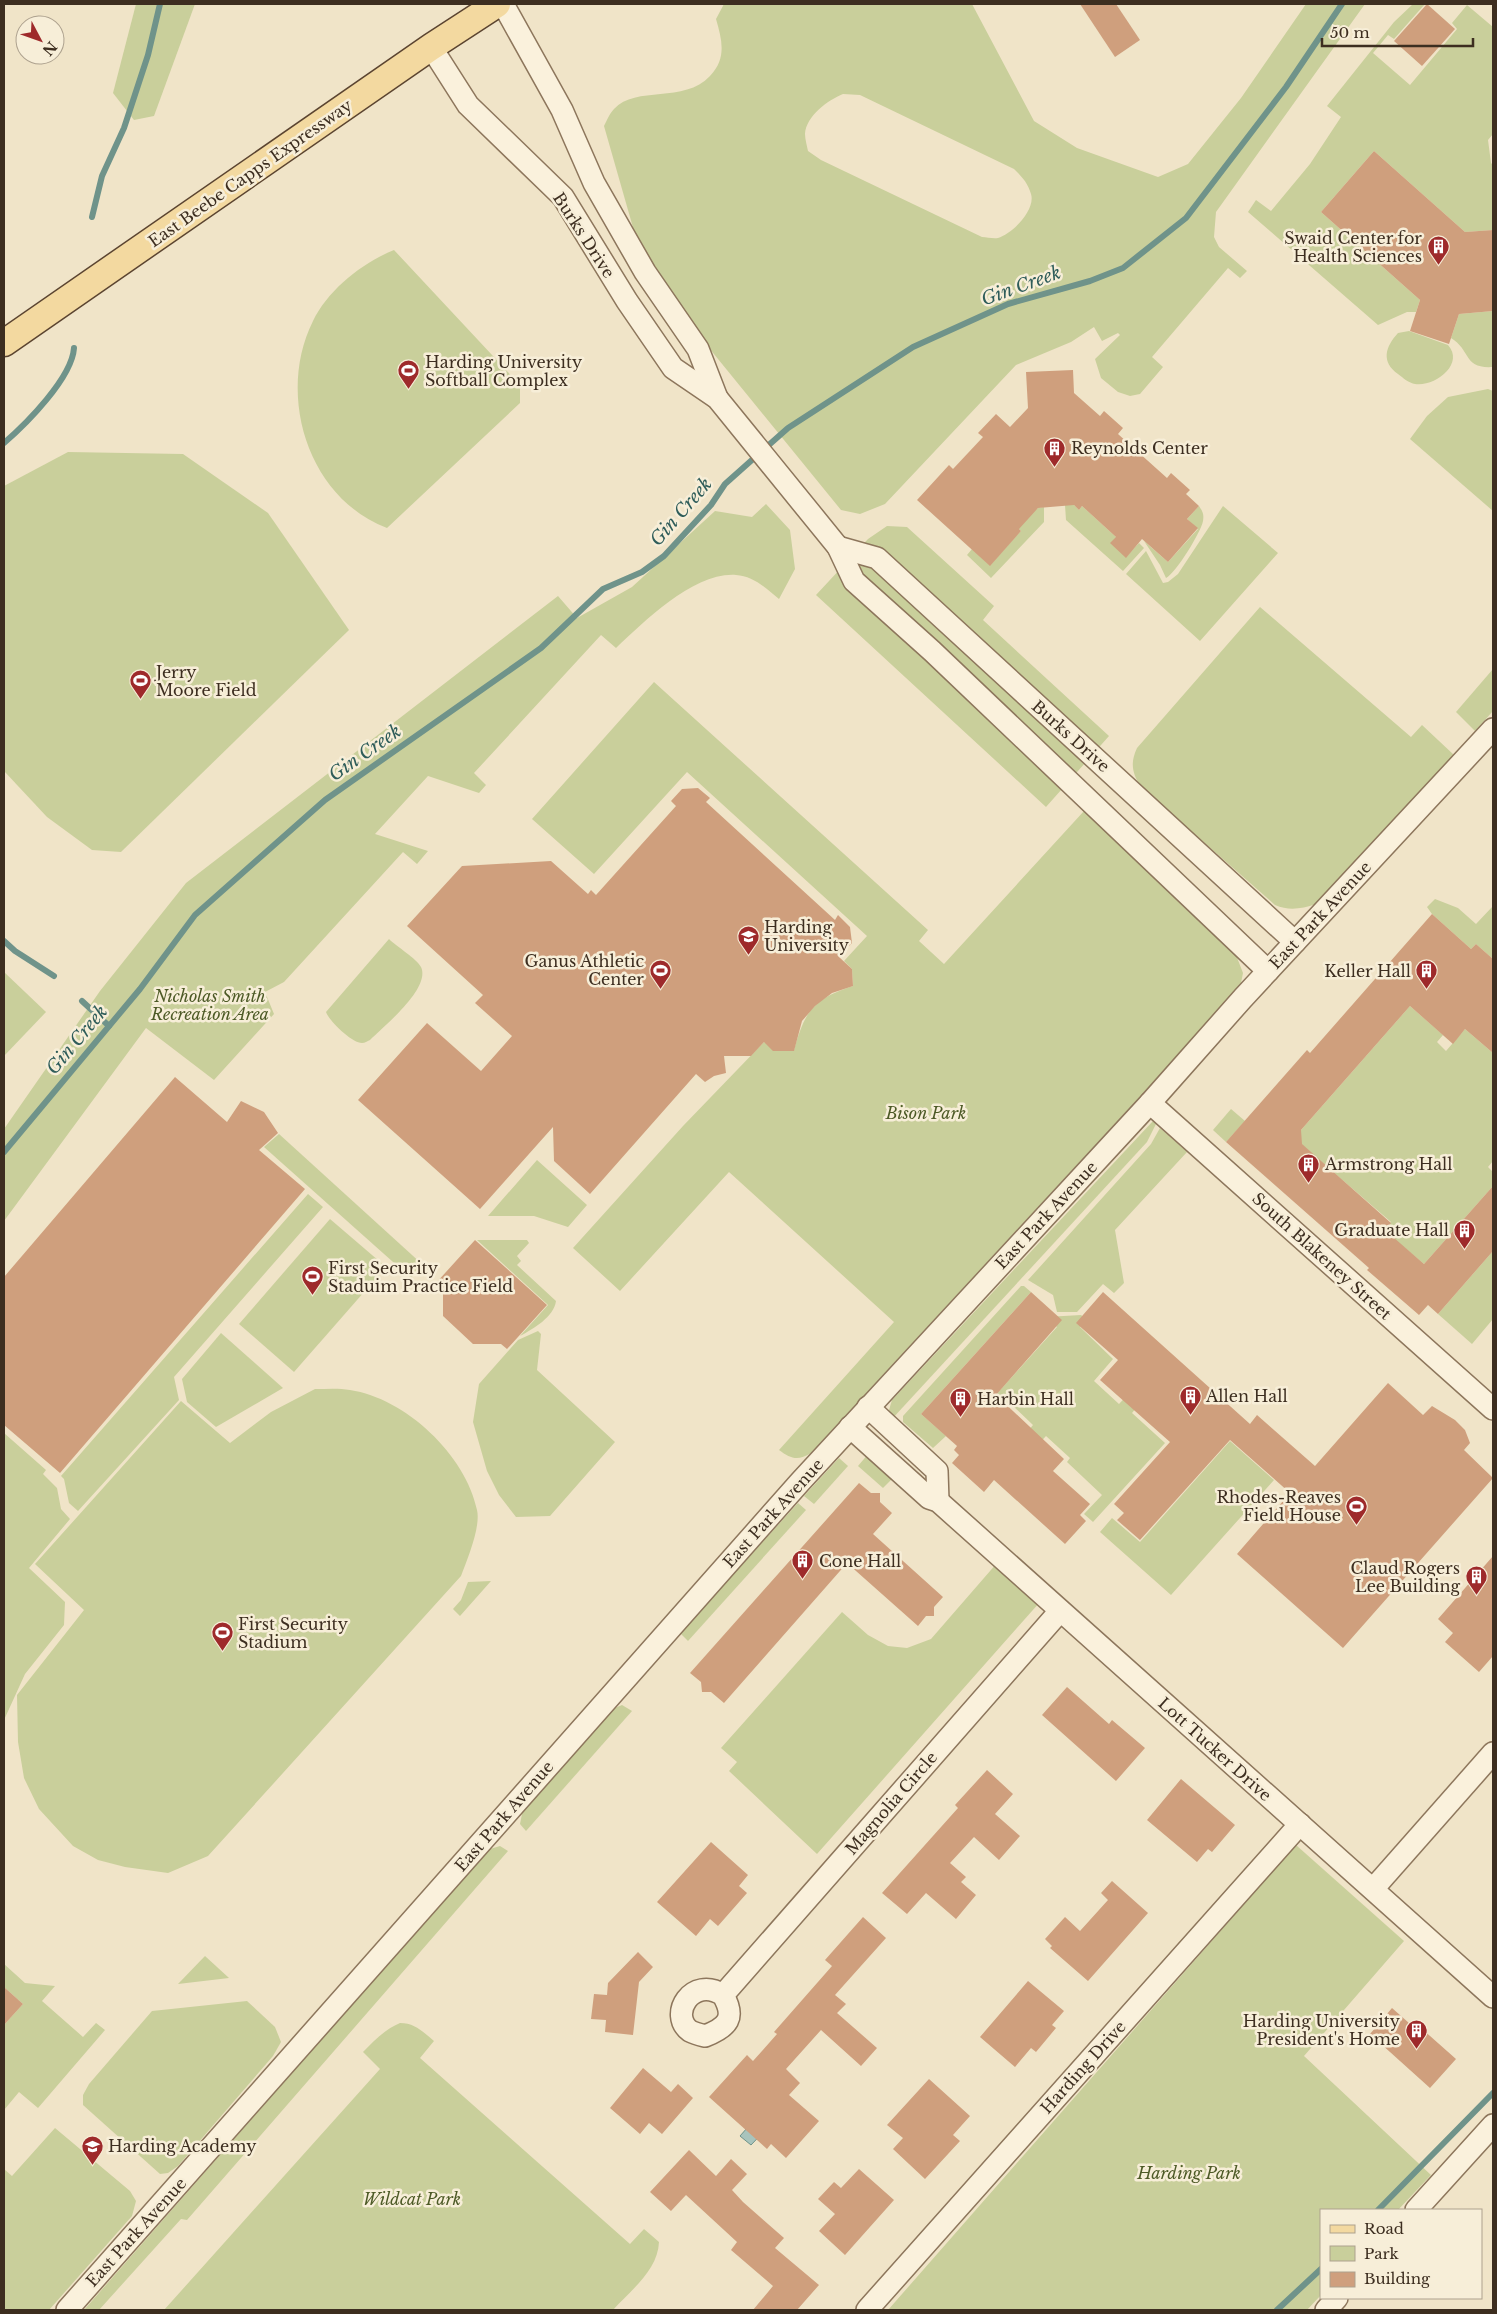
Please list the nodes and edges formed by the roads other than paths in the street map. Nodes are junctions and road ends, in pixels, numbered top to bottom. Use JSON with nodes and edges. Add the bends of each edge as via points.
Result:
{"nodes":[{"id":1,"x":497,"y":4,"type":"edge"},
{"id":2,"x":503,"y":4,"type":"edge"},
{"id":3,"x":431,"y":47,"type":"junction"},
{"id":4,"x":4,"y":344,"type":"edge"},
{"id":5,"x":717,"y":398,"type":"junction"},
{"id":6,"x":838,"y":547,"type":"junction"},
{"id":7,"x":1493,"y":729,"type":"edge"},
{"id":8,"x":1295,"y":942,"type":"junction"},
{"id":9,"x":1268,"y":971,"type":"junction"},
{"id":10,"x":1150,"y":1103,"type":"junction"},
{"id":11,"x":1493,"y":1409,"type":"edge"},
{"id":12,"x":859,"y":1418,"type":"junction"},
{"id":13,"x":1060,"y":1611,"type":"junction"},
{"id":14,"x":1493,"y":1753,"type":"edge"},
{"id":15,"x":1300,"y":1824,"type":"junction"},
{"id":16,"x":1373,"y":1889,"type":"junction"},
{"id":17,"x":722,"y":1994,"type":"dead end"},
{"id":18,"x":1493,"y":1997,"type":"edge"},
{"id":19,"x":1493,"y":2125,"type":"edge"},
{"id":20,"x":1417,"y":2209,"type":"edge"},
{"id":21,"x":1337,"y":2299,"type":"edge"},
{"id":22,"x":67,"y":2310,"type":"edge"},
{"id":23,"x":867,"y":2310,"type":"edge"},
{"id":24,"x":1326,"y":2310,"type":"edge"}],
"edges":[{"from":1,"to":3,"type":"main road","name":"East Beebe Capps Expressway"},
{"from":2,"to":5,"type":"street","name":"Burks Drive","via":[[562,110],[594,183],[645,272],[698,349]]},
{"from":3,"to":4,"type":"main road","name":"East Beebe Capps Expressway"},
{"from":3,"to":5,"type":"street","name":"Burks Drive","via":[[468,105],[563,197],[673,368]]},
{"from":5,"to":6,"type":"street","name":"Burks Drive"},
{"from":6,"to":8,"type":"street","name":"Burks Drive","via":[[877,558]]},
{"from":6,"to":9,"type":"street","name":"Burks Drive","via":[[854,581],[932,651]]},
{"from":7,"to":8,"type":"street","name":"East Park Avenue"},
{"from":8,"to":9,"type":"street","name":"East Park Avenue"},
{"from":9,"to":10,"type":"street","name":"East Park Avenue"},
{"from":10,"to":11,"type":"street","name":"South Blakeney Street"},
{"from":10,"to":12,"type":"street","name":"East Park Avenue"},
{"from":12,"to":13,"type":"street","name":"Lott Tucker Drive","via":[[929,1498],[938,1495]]},
{"from":12,"to":22,"type":"street","name":"East Park Avenue"},
{"from":13,"to":15,"type":"street","name":"Lott Tucker Drive"},
{"from":13,"to":17,"type":"street","name":"Magnolia Circle"},
{"from":14,"to":16,"type":"street"},
{"from":15,"to":16,"type":"street","name":"Lott Tucker Drive"},
{"from":15,"to":23,"type":"street","name":"Harding Drive"},
{"from":16,"to":18,"type":"street","name":"Lott Tucker Drive"},
{"from":19,"to":20,"type":"street"},
{"from":21,"to":24,"type":"street"}]}
